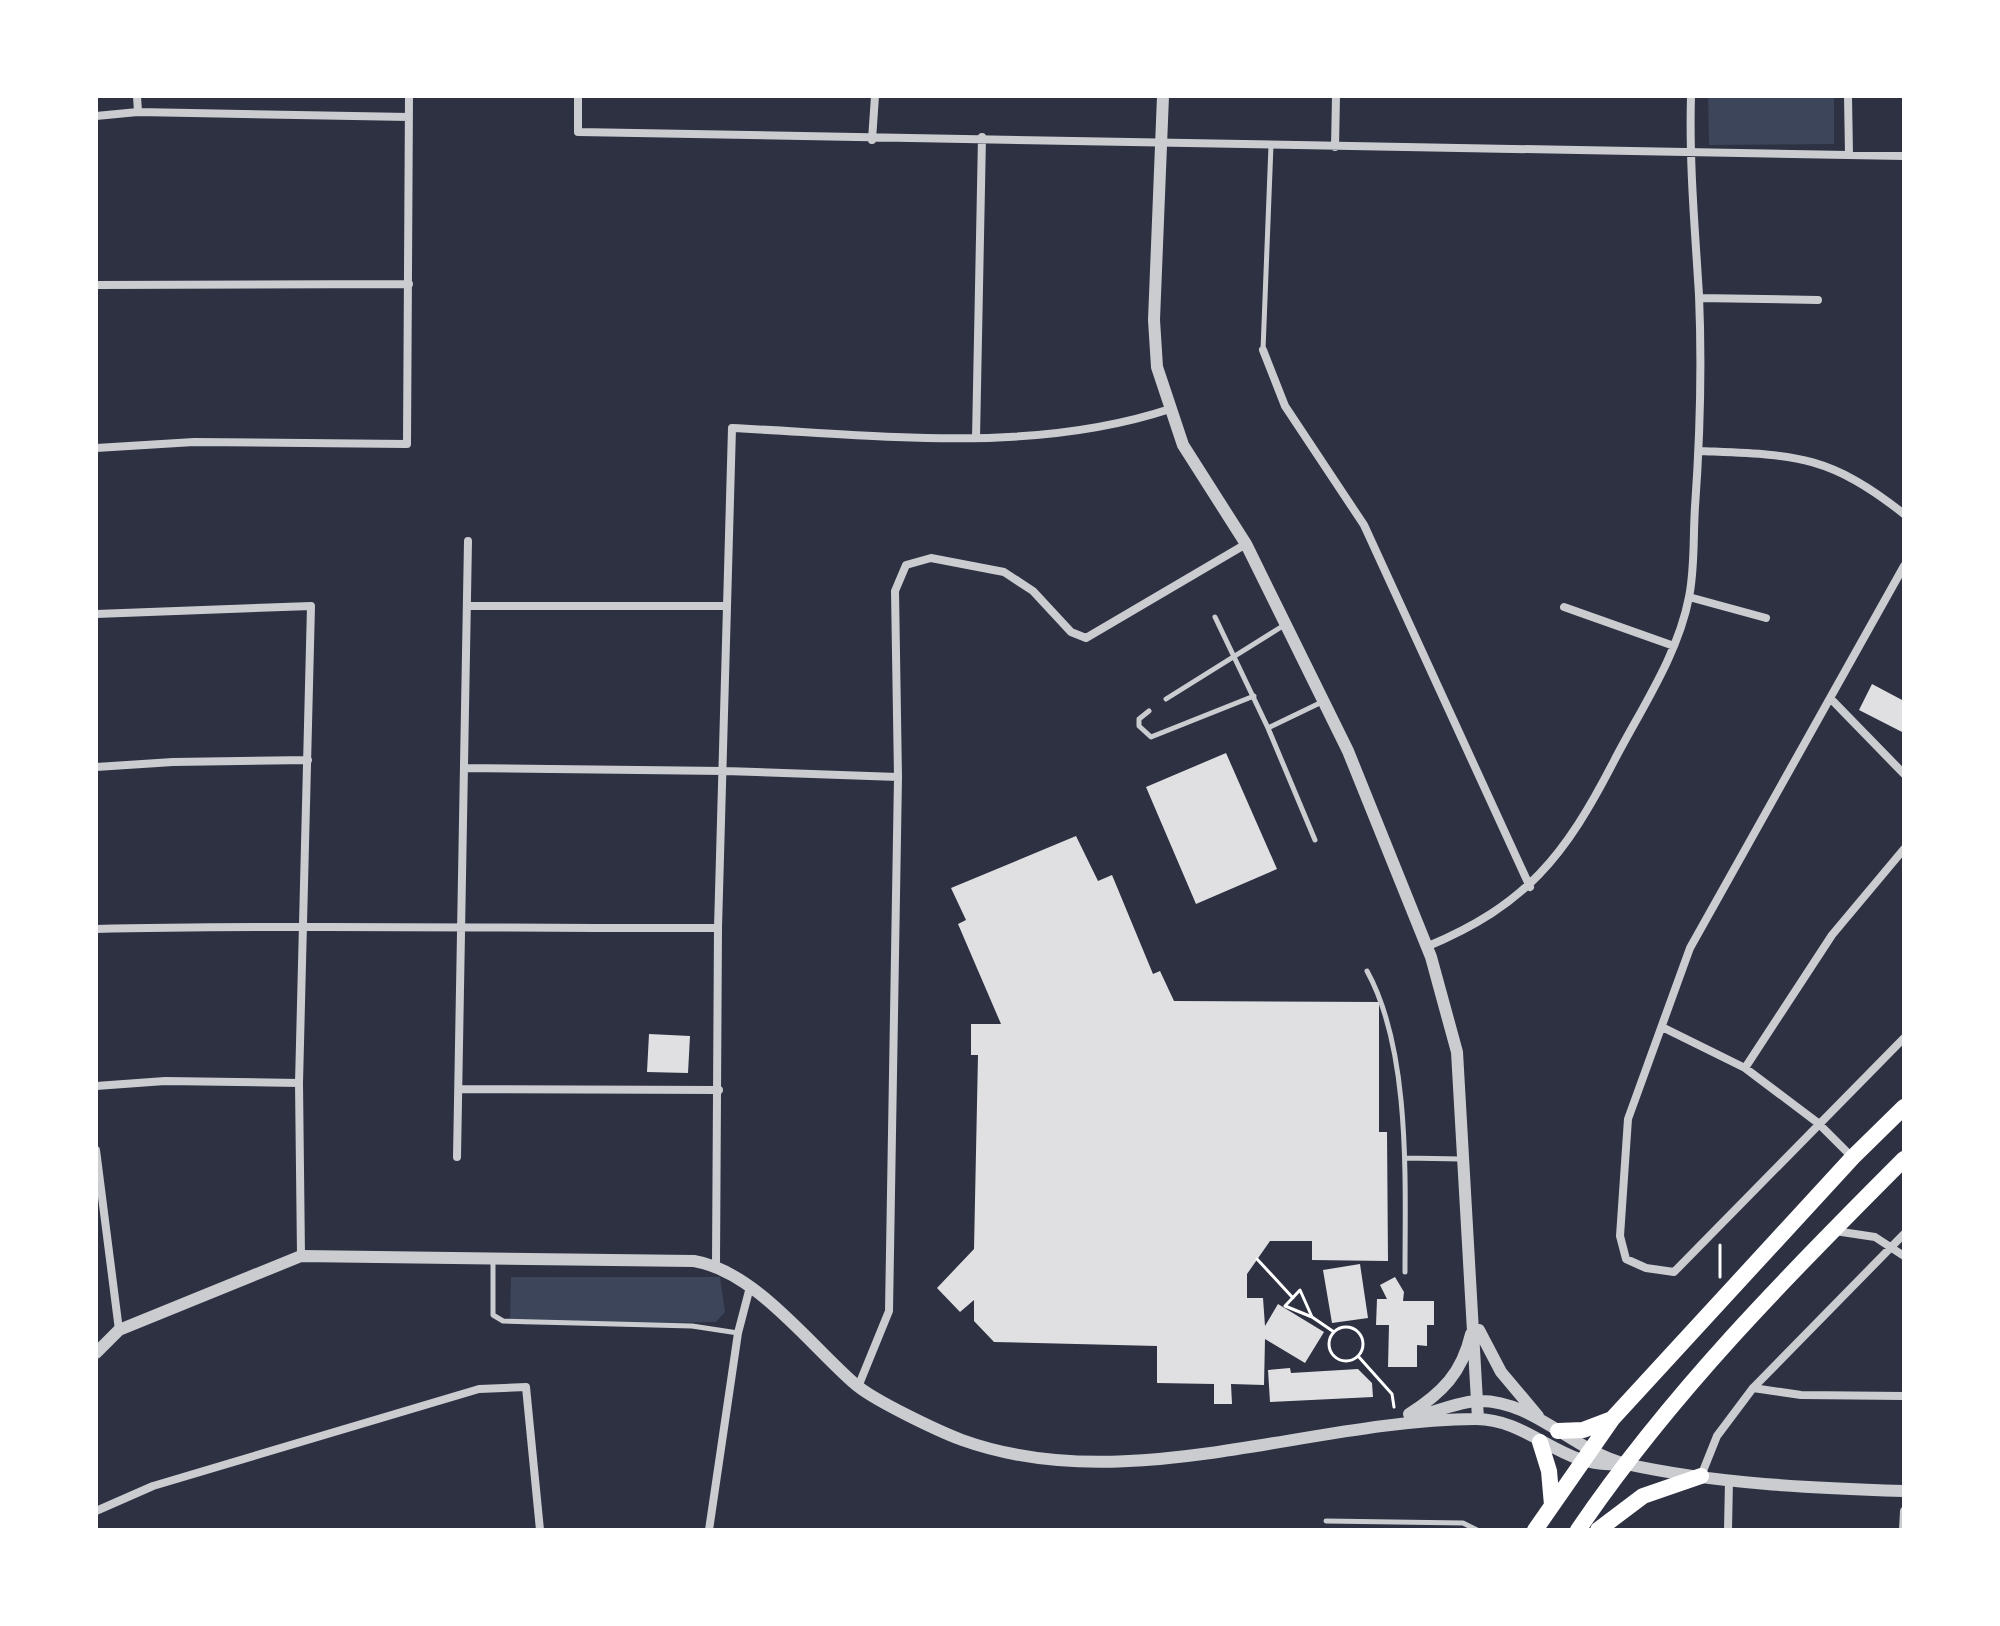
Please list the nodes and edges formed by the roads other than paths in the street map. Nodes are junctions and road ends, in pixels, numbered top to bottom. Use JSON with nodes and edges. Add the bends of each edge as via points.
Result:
{"nodes":[{"id":1,"x":137,"y":96,"type":"edge"},
{"id":2,"x":409,"y":96,"type":"edge"},
{"id":3,"x":578,"y":96,"type":"edge"},
{"id":4,"x":875,"y":96,"type":"edge"},
{"id":5,"x":1163,"y":96,"type":"edge"},
{"id":6,"x":1336,"y":96,"type":"edge"},
{"id":7,"x":1691,"y":96,"type":"edge"},
{"id":8,"x":1848,"y":96,"type":"edge"},
{"id":9,"x":138,"y":112,"type":"junction"},
{"id":10,"x":96,"y":116,"type":"edge"},
{"id":11,"x":409,"y":117,"type":"junction"},
{"id":12,"x":982,"y":137,"type":"junction"},
{"id":13,"x":872,"y":140,"type":"junction"},
{"id":14,"x":1164,"y":142,"type":"junction"},
{"id":15,"x":1271,"y":144,"type":"junction"},
{"id":16,"x":1335,"y":147,"type":"junction"},
{"id":17,"x":1689,"y":152,"type":"junction"},
{"id":18,"x":1849,"y":155,"type":"junction"},
{"id":19,"x":1904,"y":156,"type":"edge"},
{"id":20,"x":409,"y":284,"type":"junction"},
{"id":21,"x":96,"y":285,"type":"edge"},
{"id":22,"x":1699,"y":298,"type":"junction"},
{"id":23,"x":1818,"y":300,"type":"dead end"},
{"id":24,"x":1263,"y":350,"type":"joint"},
{"id":25,"x":1170,"y":409,"type":"junction"},
{"id":26,"x":976,"y":438,"type":"junction"},
{"id":27,"x":96,"y":448,"type":"edge"},
{"id":28,"x":1699,"y":451,"type":"junction"},
{"id":29,"x":1904,"y":514,"type":"edge"},
{"id":30,"x":468,"y":541,"type":"dead end"},
{"id":31,"x":1246,"y":544,"type":"junction"},
{"id":32,"x":1904,"y":566,"type":"edge"},
{"id":33,"x":1689,"y":597,"type":"junction"},
{"id":34,"x":467,"y":606,"type":"junction"},
{"id":35,"x":727,"y":606,"type":"junction"},
{"id":36,"x":1564,"y":607,"type":"dead end"},
{"id":37,"x":96,"y":614,"type":"edge"},
{"id":38,"x":1215,"y":617,"type":"dead end"},
{"id":39,"x":1766,"y":618,"type":"dead end"},
{"id":40,"x":1287,"y":623,"type":"junction"},
{"id":41,"x":1674,"y":646,"type":"junction"},
{"id":42,"x":1235,"y":653,"type":"junction"},
{"id":43,"x":1254,"y":696,"type":"junction"},
{"id":44,"x":1830,"y":698,"type":"junction"},
{"id":45,"x":1166,"y":699,"type":"dead end"},
{"id":46,"x":1325,"y":700,"type":"junction"},
{"id":47,"x":1149,"y":711,"type":"dead end"},
{"id":48,"x":1268,"y":728,"type":"junction"},
{"id":49,"x":308,"y":760,"type":"junction"},
{"id":50,"x":96,"y":767,"type":"edge"},
{"id":51,"x":465,"y":768,"type":"junction"},
{"id":52,"x":725,"y":771,"type":"junction"},
{"id":53,"x":1904,"y":774,"type":"edge"},
{"id":54,"x":898,"y":777,"type":"junction"},
{"id":55,"x":1315,"y":840,"type":"dead end"},
{"id":56,"x":1904,"y":849,"type":"edge"},
{"id":57,"x":1530,"y":888,"type":"junction"},
{"id":58,"x":306,"y":924,"type":"junction"},
{"id":59,"x":718,"y":928,"type":"junction"},
{"id":60,"x":96,"y":929,"type":"edge"},
{"id":61,"x":463,"y":930,"type":"junction"},
{"id":62,"x":1426,"y":947,"type":"junction"},
{"id":63,"x":1367,"y":971,"type":"dead end"},
{"id":64,"x":1662,"y":1027,"type":"junction"},
{"id":65,"x":1904,"y":1038,"type":"edge"},
{"id":66,"x":1745,"y":1068,"type":"junction"},
{"id":67,"x":299,"y":1083,"type":"junction"},
{"id":68,"x":96,"y":1086,"type":"edge"},
{"id":69,"x":459,"y":1089,"type":"junction"},
{"id":70,"x":719,"y":1090,"type":"junction"},
{"id":71,"x":1904,"y":1107,"type":"edge"},
{"id":72,"x":1818,"y":1123,"type":"junction"},
{"id":73,"x":96,"y":1150,"type":"edge"},
{"id":74,"x":457,"y":1157,"type":"dead end"},
{"id":75,"x":1853,"y":1157,"type":"junction"},
{"id":76,"x":1405,"y":1158,"type":"junction"},
{"id":77,"x":1462,"y":1159,"type":"junction"},
{"id":78,"x":1904,"y":1159,"type":"edge"},
{"id":79,"x":1832,"y":1231,"type":"junction"},
{"id":80,"x":1904,"y":1234,"type":"edge"},
{"id":81,"x":1891,"y":1247,"type":"junction"},
{"id":82,"x":301,"y":1256,"type":"junction"},
{"id":83,"x":1904,"y":1256,"type":"edge"},
{"id":84,"x":493,"y":1259,"type":"junction"},
{"id":85,"x":716,"y":1264,"type":"junction"},
{"id":86,"x":1405,"y":1272,"type":"dead end"},
{"id":87,"x":750,"y":1287,"type":"junction"},
{"id":88,"x":1475,"y":1319,"type":"junction"},
{"id":89,"x":119,"y":1330,"type":"junction"},
{"id":90,"x":738,"y":1333,"type":"junction"},
{"id":91,"x":96,"y":1353,"type":"edge"},
{"id":92,"x":858,"y":1387,"type":"junction"},
{"id":93,"x":1753,"y":1388,"type":"junction"},
{"id":94,"x":1904,"y":1396,"type":"edge"},
{"id":95,"x":1477,"y":1401,"type":"junction"},
{"id":96,"x":1613,"y":1418,"type":"junction"},
{"id":97,"x":1478,"y":1419,"type":"junction"},
{"id":98,"x":1397,"y":1422,"type":"junction"},
{"id":99,"x":1551,"y":1427,"type":"junction"},
{"id":100,"x":1540,"y":1442,"type":"junction"},
{"id":101,"x":1586,"y":1456,"type":"junction"},
{"id":102,"x":1623,"y":1463,"type":"junction"},
{"id":103,"x":1701,"y":1476,"type":"junction"},
{"id":104,"x":1729,"y":1480,"type":"junction"},
{"id":105,"x":1904,"y":1491,"type":"edge"},
{"id":106,"x":1552,"y":1505,"type":"junction"},
{"id":107,"x":96,"y":1511,"type":"edge"},
{"id":108,"x":1904,"y":1511,"type":"edge"},
{"id":109,"x":1326,"y":1521,"type":"dead end"},
{"id":110,"x":540,"y":1530,"type":"edge"},
{"id":111,"x":709,"y":1530,"type":"edge"},
{"id":112,"x":1477,"y":1530,"type":"edge"},
{"id":113,"x":1535,"y":1530,"type":"edge"},
{"id":114,"x":1578,"y":1530,"type":"edge"},
{"id":115,"x":1598,"y":1530,"type":"edge"},
{"id":116,"x":1728,"y":1530,"type":"edge"},
{"id":117,"x":1903,"y":1530,"type":"edge"}],
"edges":[{"from":1,"to":9,"type":"street"},
{"from":2,"to":11,"type":"street"},
{"from":3,"to":13,"type":"street","via":[[578,132]]},
{"from":4,"to":13,"type":"street"},
{"from":5,"to":14,"type":"street"},
{"from":6,"to":16,"type":"street"},
{"from":7,"to":17,"type":"street"},
{"from":8,"to":18,"type":"street"},
{"from":9,"to":10,"type":"street"},
{"from":9,"to":11,"type":"street"},
{"from":11,"to":20,"type":"street"},
{"from":12,"to":13,"type":"street"},
{"from":12,"to":14,"type":"street"},
{"from":12,"to":26,"type":"street"},
{"from":14,"to":15,"type":"street"},
{"from":14,"to":25,"type":"street","via":[[1154,320],[1157,367]]},
{"from":15,"to":16,"type":"street"},
{"from":15,"to":24,"type":"lane"},
{"from":16,"to":17,"type":"street"},
{"from":17,"to":18,"type":"street"},
{"from":17,"to":22,"type":"street"},
{"from":18,"to":19,"type":"street"},
{"from":20,"to":21,"type":"street"},
{"from":20,"to":27,"type":"street","via":[[407,444],[194,442]]},
{"from":22,"to":23,"type":"street"},
{"from":22,"to":28,"type":"street"},
{"from":24,"to":57,"type":"street","via":[[1285,406],[1364,525]]},
{"from":25,"to":26,"type":"street","via":[[1085,431]]},
{"from":25,"to":31,"type":"street","via":[[1183,445]]},
{"from":26,"to":35,"type":"street","via":[[732,428]]},
{"from":28,"to":29,"type":"street","via":[[1791,455],[1823,463],[1874,490]]},
{"from":28,"to":33,"type":"street"},
{"from":30,"to":34,"type":"street"},
{"from":31,"to":40,"type":"street"},
{"from":31,"to":54,"type":"street","via":[[1086,638],[1071,632],[1033,591],[1004,572],[931,558],[906,565],[895,591]]},
{"from":32,"to":44,"type":"street"},
{"from":33,"to":39,"type":"street"},
{"from":33,"to":41,"type":"street"},
{"from":34,"to":35,"type":"street"},
{"from":34,"to":51,"type":"street"},
{"from":35,"to":52,"type":"street"},
{"from":36,"to":41,"type":"street"},
{"from":37,"to":49,"type":"street","via":[[311,606]]},
{"from":38,"to":42,"type":"lane"},
{"from":40,"to":42,"type":"lane"},
{"from":40,"to":46,"type":"street"},
{"from":41,"to":57,"type":"street","via":[[1590,809]]},
{"from":42,"to":43,"type":"lane"},
{"from":42,"to":45,"type":"lane"},
{"from":43,"to":47,"type":"lane","via":[[1162,735],[1145,734],[1139,726]]},
{"from":43,"to":48,"type":"lane"},
{"from":44,"to":53,"type":"street"},
{"from":44,"to":64,"type":"street","via":[[1690,948]]},
{"from":46,"to":48,"type":"lane"},
{"from":46,"to":62,"type":"street"},
{"from":48,"to":55,"type":"lane"},
{"from":49,"to":50,"type":"street"},
{"from":49,"to":58,"type":"street"},
{"from":51,"to":52,"type":"street"},
{"from":51,"to":61,"type":"street"},
{"from":52,"to":54,"type":"street"},
{"from":52,"to":59,"type":"street"},
{"from":54,"to":92,"type":"street","via":[[889,1311]]},
{"from":56,"to":66,"type":"street","via":[[1832,935]]},
{"from":57,"to":62,"type":"street","via":[[1491,915]]},
{"from":58,"to":60,"type":"street"},
{"from":58,"to":61,"type":"street"},
{"from":58,"to":67,"type":"street"},
{"from":59,"to":61,"type":"street"},
{"from":59,"to":70,"type":"street"},
{"from":61,"to":69,"type":"street"},
{"from":62,"to":77,"type":"street","via":[[1457,1052]]},
{"from":63,"to":76,"type":"lane","via":[[1387,1013]]},
{"from":64,"to":66,"type":"street"},
{"from":64,"to":72,"type":"street","via":[[1628,1119],[1620,1236],[1626,1259],[1674,1272]]},
{"from":65,"to":72,"type":"street"},
{"from":66,"to":72,"type":"street"},
{"from":67,"to":68,"type":"street"},
{"from":67,"to":82,"type":"street"},
{"from":69,"to":70,"type":"street"},
{"from":69,"to":74,"type":"street"},
{"from":70,"to":85,"type":"street"},
{"from":71,"to":75,"type":"main road"},
{"from":72,"to":75,"type":"street"},
{"from":73,"to":89,"type":"street"},
{"from":75,"to":96,"type":"main road"},
{"from":76,"to":77,"type":"lane"},
{"from":76,"to":86,"type":"lane"},
{"from":77,"to":88,"type":"street"},
{"from":78,"to":79,"type":"main road"},
{"from":79,"to":81,"type":"street","via":[[1861,1233]]},
{"from":79,"to":102,"type":"main road"},
{"from":80,"to":81,"type":"street"},
{"from":81,"to":83,"type":"street"},
{"from":81,"to":93,"type":"street"},
{"from":82,"to":84,"type":"street"},
{"from":82,"to":89,"type":"street"},
{"from":84,"to":85,"type":"street"},
{"from":84,"to":90,"type":"lane","via":[[493,1315],[503,1321],[692,1326]]},
{"from":85,"to":87,"type":"street"},
{"from":87,"to":90,"type":"street"},
{"from":87,"to":92,"type":"street"},
{"from":88,"to":95,"type":"street"},
{"from":88,"to":98,"type":"street","via":[[1466,1354],[1450,1383]]},
{"from":88,"to":99,"type":"street","via":[[1492,1358]]},
{"from":89,"to":91,"type":"street"},
{"from":90,"to":111,"type":"street"},
{"from":92,"to":98,"type":"street","via":[[961,1439],[1043,1460],[1130,1462]]},
{"from":93,"to":94,"type":"street","via":[[1801,1395]]},
{"from":93,"to":103,"type":"street","via":[[1717,1436]]},
{"from":95,"to":97,"type":"street"},
{"from":95,"to":98,"type":"street"},
{"from":95,"to":99,"type":"street","via":[[1512,1408]]},
{"from":96,"to":99,"type":"main road","via":[[1583,1430]]},
{"from":96,"to":101,"type":"main road"},
{"from":97,"to":98,"type":"street"},
{"from":97,"to":100,"type":"street","via":[[1507,1425]]},
{"from":99,"to":101,"type":"street"},
{"from":100,"to":101,"type":"street"},
{"from":100,"to":106,"type":"main road"},
{"from":101,"to":102,"type":"street"},
{"from":101,"to":106,"type":"main road"},
{"from":102,"to":103,"type":"street"},
{"from":102,"to":114,"type":"main road"},
{"from":103,"to":104,"type":"street"},
{"from":103,"to":115,"type":"main road","via":[[1643,1496]]},
{"from":104,"to":105,"type":"street"},
{"from":104,"to":116,"type":"street"},
{"from":106,"to":113,"type":"main road"},
{"from":107,"to":110,"type":"street","via":[[153,1486],[479,1389],[526,1387]]},
{"from":108,"to":117,"type":"street"},
{"from":109,"to":112,"type":"lane","via":[[1463,1523]]}]}
